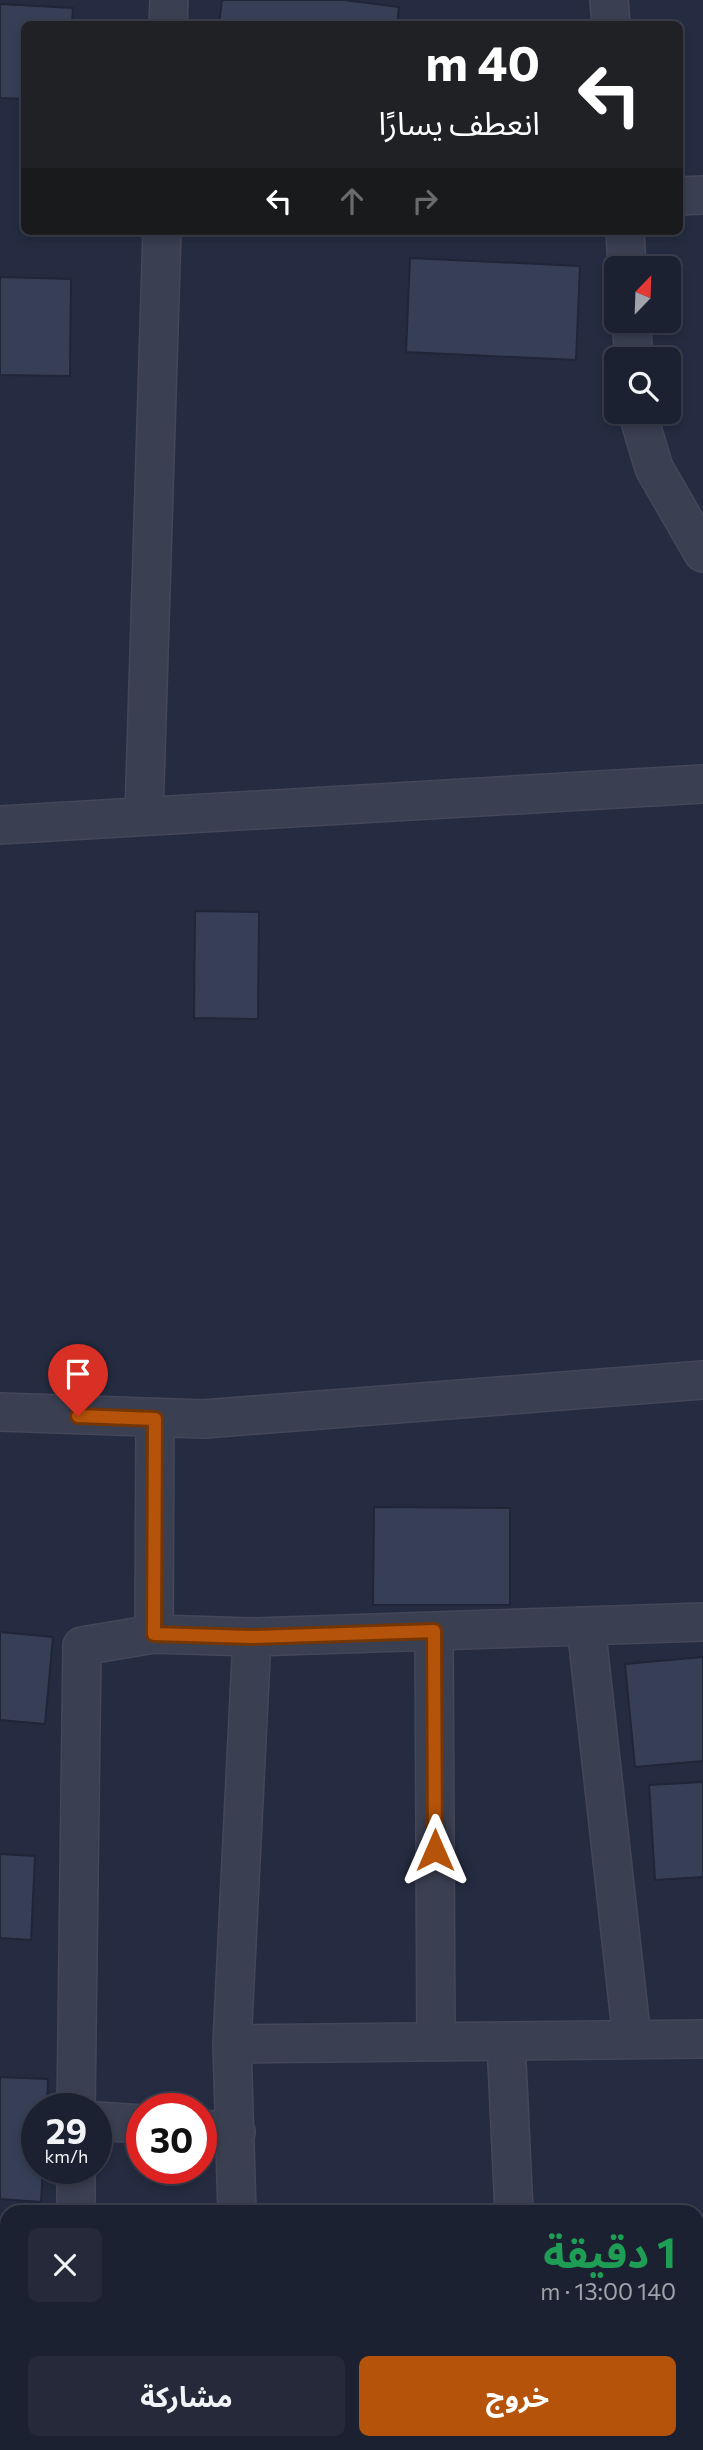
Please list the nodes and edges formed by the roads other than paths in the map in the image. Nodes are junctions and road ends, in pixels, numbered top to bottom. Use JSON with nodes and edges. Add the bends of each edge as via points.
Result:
{"nodes":[{"id":1,"x":169,"y":0,"type":"edge"},
{"id":2,"x":609,"y":0,"type":"edge"},
{"id":3,"x":168,"y":21,"type":"edge"},
{"id":4,"x":611,"y":21,"type":"edge"},
{"id":5,"x":703,"y":194,"type":"edge"},
{"id":6,"x":683,"y":196,"type":"edge"},
{"id":7,"x":162,"y":235,"type":"edge"},
{"id":8,"x":625,"y":235,"type":"edge"},
{"id":9,"x":626,"y":256,"type":"edge"},
{"id":10,"x":638,"y":424,"type":"edge"},
{"id":11,"x":703,"y":552,"type":"edge"},
{"id":12,"x":703,"y":783,"type":"edge"},
{"id":13,"x":144,"y":816,"type":"junction"},
{"id":14,"x":0,"y":825,"type":"edge"},
{"id":15,"x":703,"y":1380,"type":"edge"},
{"id":16,"x":0,"y":1412,"type":"edge"},
{"id":17,"x":155,"y":1419,"type":"junction"},
{"id":18,"x":703,"y":1622,"type":"edge"},
{"id":19,"x":586,"y":1626,"type":"junction"},
{"id":20,"x":434,"y":1631,"type":"junction"},
{"id":21,"x":154,"y":1634,"type":"junction"},
{"id":22,"x":251,"y":1637,"type":"junction"},
{"id":23,"x":632,"y":2039,"type":"junction"},
{"id":24,"x":703,"y":2039,"type":"edge"},
{"id":25,"x":506,"y":2041,"type":"junction"},
{"id":26,"x":436,"y":2042,"type":"junction"},
{"id":27,"x":232,"y":2044,"type":"junction"},
{"id":28,"x":76,"y":2093,"type":"edge"},
{"id":29,"x":219,"y":2130,"type":"edge"},
{"id":30,"x":76,"y":2184,"type":"edge"},
{"id":31,"x":76,"y":2205,"type":"edge"},
{"id":32,"x":235,"y":2205,"type":"edge"},
{"id":33,"x":514,"y":2205,"type":"edge"}],
"edges":[{"from":1,"to":3,"type":"street"},
{"from":2,"to":4,"type":"street"},
{"from":5,"to":6,"type":"street"},
{"from":7,"to":13,"type":"street"},
{"from":8,"to":9,"type":"street"},
{"from":10,"to":11,"type":"street","via":[[654,468]]},
{"from":12,"to":13,"type":"street"},
{"from":13,"to":14,"type":"street"},
{"from":15,"to":17,"type":"street"},
{"from":16,"to":17,"type":"street"},
{"from":17,"to":21,"type":"street"},
{"from":18,"to":19,"type":"street"},
{"from":19,"to":20,"type":"street"},
{"from":19,"to":23,"type":"street"},
{"from":20,"to":22,"type":"street"},
{"from":20,"to":26,"type":"street"},
{"from":21,"to":22,"type":"street"},
{"from":21,"to":28,"type":"street","via":[[82,1646]]},
{"from":22,"to":27,"type":"street"},
{"from":23,"to":24,"type":"street"},
{"from":23,"to":25,"type":"street"},
{"from":25,"to":26,"type":"street"},
{"from":25,"to":33,"type":"street"},
{"from":26,"to":27,"type":"street"},
{"from":27,"to":29,"type":"street"},
{"from":29,"to":32,"type":"street"},
{"from":30,"to":31,"type":"street"}]}
